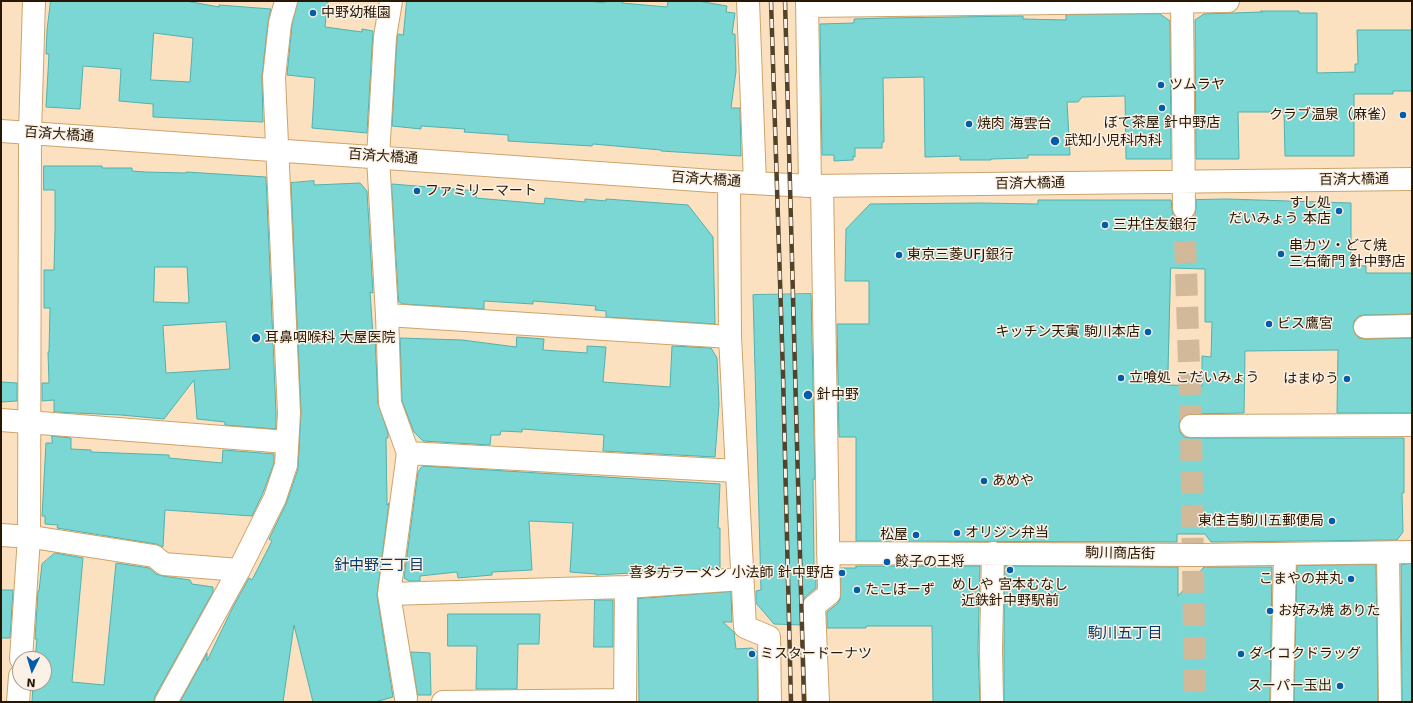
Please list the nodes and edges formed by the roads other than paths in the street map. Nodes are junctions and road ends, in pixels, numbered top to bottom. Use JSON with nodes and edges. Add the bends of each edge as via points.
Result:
{"nodes":[{"id":1,"x":34,"y":1,"type":"edge"},
{"id":2,"x":286,"y":1,"type":"edge"},
{"id":3,"x":391,"y":1,"type":"edge"},
{"id":4,"x":748,"y":1,"type":"edge"},
{"id":5,"x":1182,"y":1,"type":"edge"},
{"id":6,"x":1228,"y":1,"type":"edge"},
{"id":7,"x":807,"y":4,"type":"edge"},
{"id":8,"x":1,"y":131,"type":"edge"},
{"id":9,"x":30,"y":132,"type":"junction"},
{"id":10,"x":277,"y":150,"type":"junction"},
{"id":11,"x":378,"y":157,"type":"junction"},
{"id":12,"x":1412,"y":179,"type":"edge"},
{"id":13,"x":729,"y":182,"type":"junction"},
{"id":14,"x":1183,"y":182,"type":"junction"},
{"id":15,"x":755,"y":183,"type":"junction"},
{"id":16,"x":816,"y":186,"type":"junction"},
{"id":17,"x":1184,"y":208,"type":"tunnel mouth"},
{"id":18,"x":387,"y":315,"type":"junction"},
{"id":19,"x":1412,"y":326,"type":"edge"},
{"id":20,"x":1365,"y":328,"type":"dead end"},
{"id":21,"x":730,"y":336,"type":"junction"},
{"id":22,"x":1,"y":420,"type":"edge"},
{"id":23,"x":30,"y":422,"type":"junction"},
{"id":24,"x":1412,"y":425,"type":"edge"},
{"id":25,"x":1192,"y":426,"type":"dead end"},
{"id":26,"x":288,"y":442,"type":"junction"},
{"id":27,"x":408,"y":453,"type":"junction"},
{"id":28,"x":737,"y":471,"type":"junction"},
{"id":29,"x":1,"y":536,"type":"edge"},
{"id":30,"x":29,"y":537,"type":"junction"},
{"id":31,"x":828,"y":552,"type":"junction"},
{"id":32,"x":1412,"y":552,"type":"edge"},
{"id":33,"x":993,"y":553,"type":"junction"},
{"id":34,"x":1388,"y":553,"type":"junction"},
{"id":35,"x":1285,"y":554,"type":"junction"},
{"id":36,"x":239,"y":570,"type":"junction"},
{"id":37,"x":742,"y":579,"type":"junction"},
{"id":38,"x":626,"y":587,"type":"junction"},
{"id":39,"x":389,"y":594,"type":"junction"},
{"id":40,"x":22,"y":651,"type":"edge"},
{"id":41,"x":19,"y":691,"type":"edge"},
{"id":42,"x":407,"y":701,"type":"edge"},
{"id":43,"x":18,"y":702,"type":"edge"},
{"id":44,"x":166,"y":702,"type":"edge"},
{"id":45,"x":443,"y":702,"type":"edge"},
{"id":46,"x":770,"y":702,"type":"edge"},
{"id":47,"x":818,"y":702,"type":"edge"},
{"id":48,"x":992,"y":702,"type":"edge"},
{"id":49,"x":1282,"y":702,"type":"edge"},
{"id":50,"x":1390,"y":702,"type":"edge"}],
"edges":[{"from":1,"to":9,"type":"street"},
{"from":2,"to":10,"type":"street","via":[[280,23],[274,77]]},
{"from":3,"to":11,"type":"street","via":[[385,37]]},
{"from":4,"to":15,"type":"street"},
{"from":5,"to":6,"type":"street"},
{"from":5,"to":7,"type":"street"},
{"from":5,"to":14,"type":"street"},
{"from":7,"to":16,"type":"street"},
{"from":8,"to":9,"type":"street","name":"百済大橋通"},
{"from":9,"to":10,"type":"street","name":"百済大橋通"},
{"from":9,"to":23,"type":"street"},
{"from":10,"to":11,"type":"street","name":"百済大橋通"},
{"from":10,"to":26,"type":"street","via":[[289,413]]},
{"from":11,"to":13,"type":"street","name":"百済大橋通"},
{"from":11,"to":18,"type":"street"},
{"from":12,"to":14,"type":"street","name":"百済大橋通"},
{"from":13,"to":15,"type":"street","name":"百済大橋通"},
{"from":13,"to":21,"type":"street"},
{"from":14,"to":16,"type":"street","name":"百済大橋通"},
{"from":14,"to":17,"type":"street"},
{"from":15,"to":16,"type":"street","name":"百済大橋通"},
{"from":16,"to":31,"type":"street"},
{"from":18,"to":21,"type":"street"},
{"from":18,"to":27,"type":"street","via":[[390,403]]},
{"from":19,"to":20,"type":"street"},
{"from":21,"to":28,"type":"street"},
{"from":22,"to":23,"type":"street"},
{"from":23,"to":26,"type":"street"},
{"from":23,"to":30,"type":"street"},
{"from":24,"to":25,"type":"street"},
{"from":26,"to":36,"type":"street","via":[[286,465],[275,498]]},
{"from":27,"to":28,"type":"street"},
{"from":27,"to":39,"type":"street"},
{"from":28,"to":37,"type":"street"},
{"from":29,"to":30,"type":"street"},
{"from":30,"to":36,"type":"street","via":[[154,556],[164,564]]},
{"from":30,"to":40,"type":"street"},
{"from":31,"to":33,"type":"street","name":"駒川商店街"},
{"from":31,"to":47,"type":"street","via":[[829,594],[814,606]]},
{"from":32,"to":34,"type":"street","name":"駒川商店街"},
{"from":33,"to":35,"type":"street","name":"駒川商店街"},
{"from":33,"to":48,"type":"street"},
{"from":34,"to":35,"type":"street","name":"駒川商店街"},
{"from":34,"to":50,"type":"street"},
{"from":35,"to":49,"type":"street"},
{"from":36,"to":44,"type":"street"},
{"from":37,"to":38,"type":"street"},
{"from":37,"to":46,"type":"street","via":[[745,627],[769,636]]},
{"from":38,"to":39,"type":"street"},
{"from":38,"to":45,"type":"street","via":[[625,700]]},
{"from":39,"to":42,"type":"street"},
{"from":41,"to":43,"type":"street"}]}
